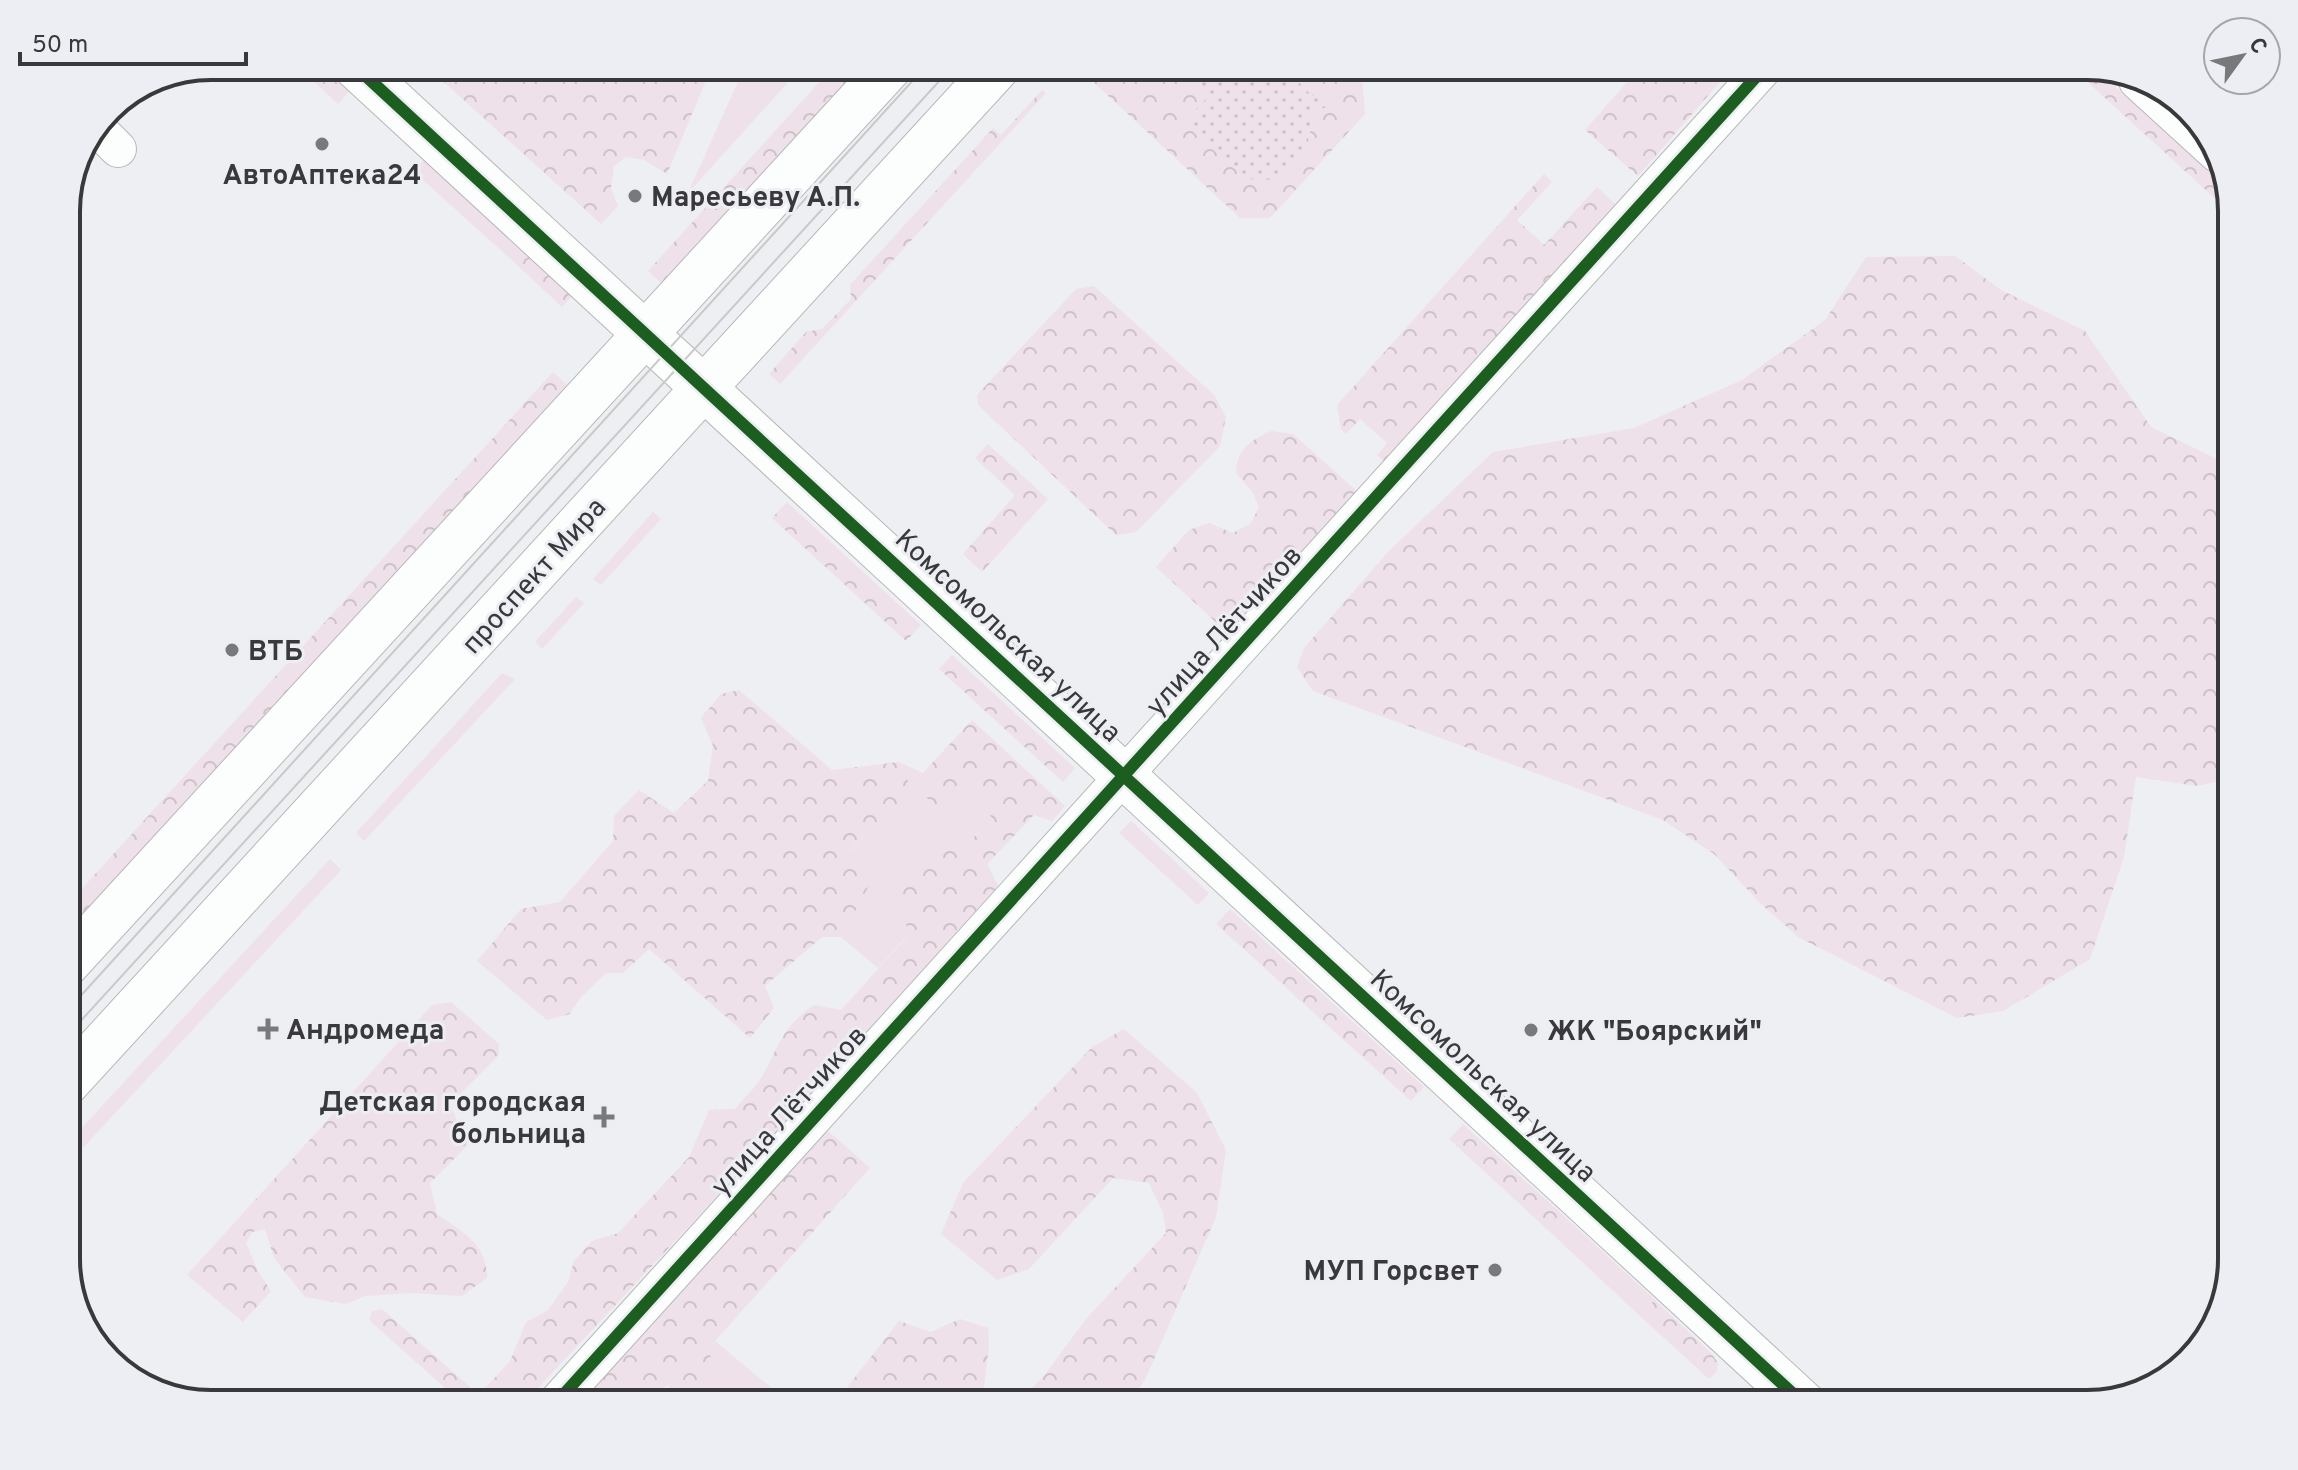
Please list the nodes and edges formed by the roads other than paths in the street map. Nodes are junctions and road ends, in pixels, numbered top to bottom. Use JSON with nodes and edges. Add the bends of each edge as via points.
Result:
{"nodes":[{"id":1,"x":370,"y":80,"type":"edge"},
{"id":2,"x":878,"y":80,"type":"edge"},
{"id":3,"x":986,"y":80,"type":"edge"},
{"id":4,"x":1753,"y":80,"type":"edge"},
{"id":5,"x":2160,"y":102,"type":"edge"},
{"id":6,"x":2188,"y":128,"type":"edge"},
{"id":7,"x":646,"y":333,"type":"junction"},
{"id":8,"x":705,"y":387,"type":"junction"},
{"id":9,"x":1124,"y":775,"type":"junction"},
{"id":10,"x":80,"y":950,"type":"edge"},
{"id":11,"x":80,"y":1069,"type":"edge"},
{"id":12,"x":568,"y":1390,"type":"edge"},
{"id":13,"x":1789,"y":1390,"type":"edge"}],
"edges":[{"from":1,"to":7,"type":"main road","name":"Комсомольская улица"},
{"from":2,"to":7,"type":"main road"},
{"from":3,"to":8,"type":"main road","name":"проспект Мира"},
{"from":4,"to":9,"type":"street","name":"улица Лётчиков"},
{"from":5,"to":6,"type":"street"},
{"from":7,"to":8,"type":"main road","name":"Комсомольская улица"},
{"from":7,"to":10,"type":"main road"},
{"from":8,"to":9,"type":"main road","name":"Комсомольская улица"},
{"from":8,"to":11,"type":"main road","name":"проспект Мира"},
{"from":9,"to":12,"type":"street","name":"улица Лётчиков"},
{"from":9,"to":13,"type":"main road","name":"Комсомольская улица"}]}
